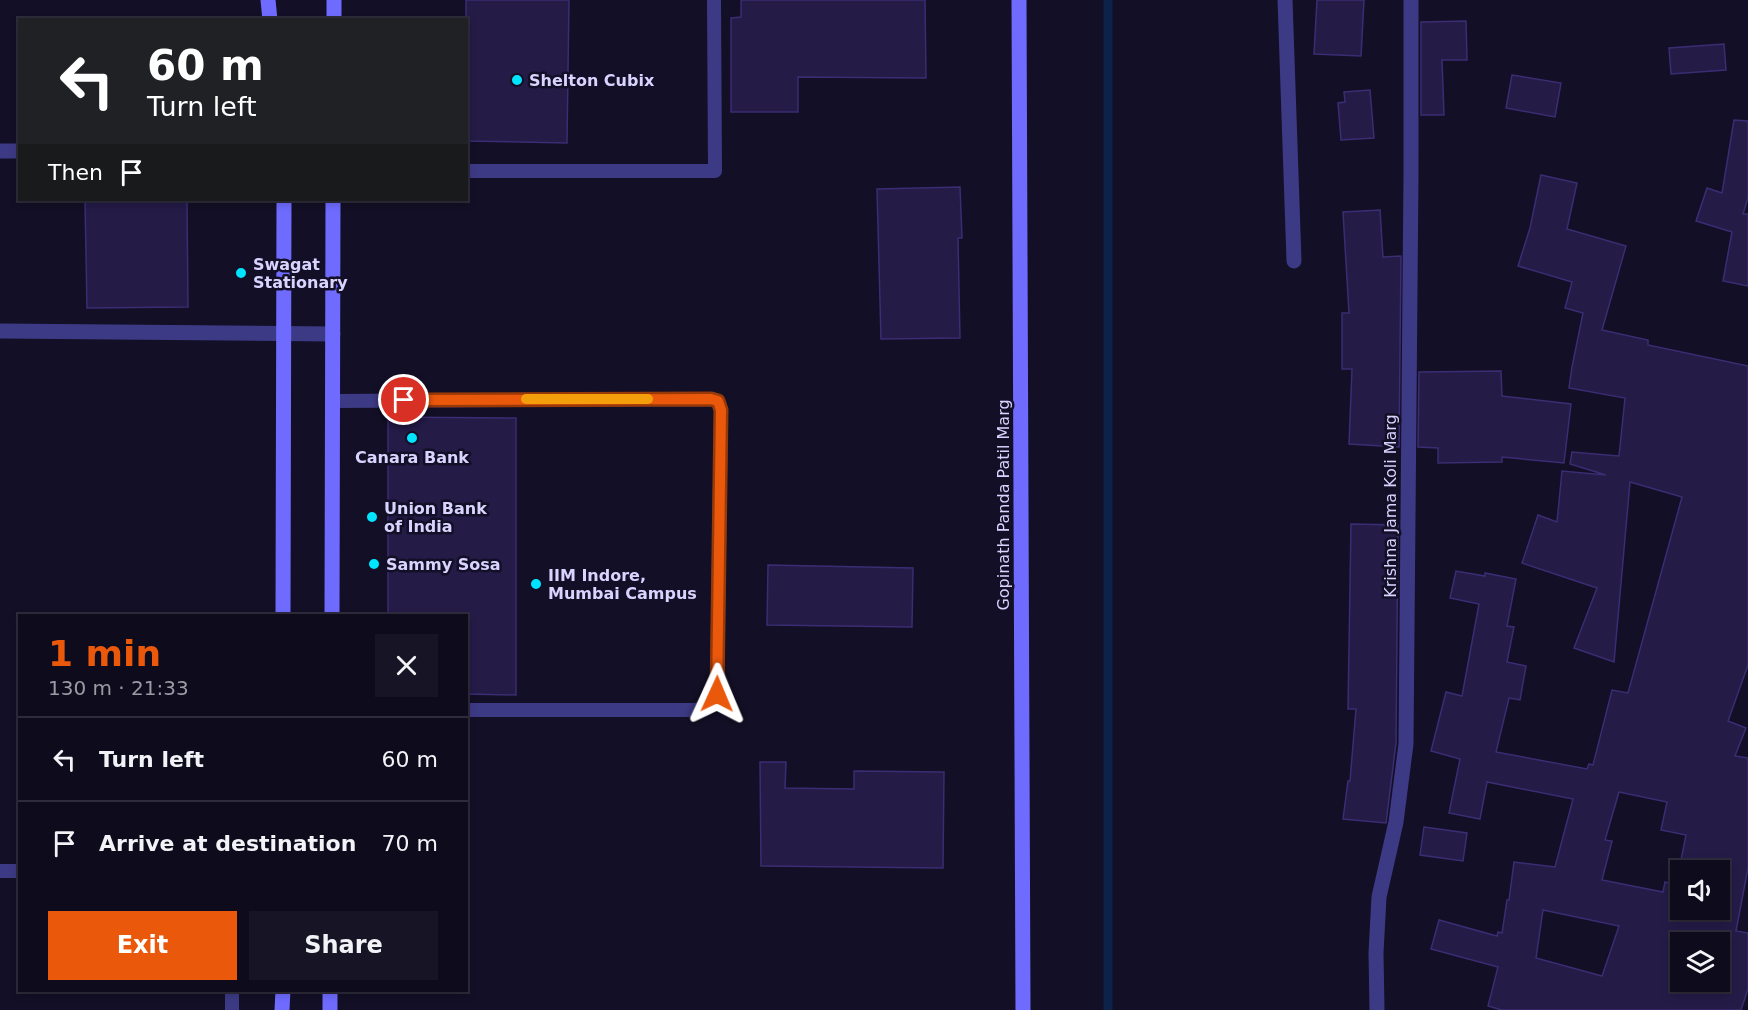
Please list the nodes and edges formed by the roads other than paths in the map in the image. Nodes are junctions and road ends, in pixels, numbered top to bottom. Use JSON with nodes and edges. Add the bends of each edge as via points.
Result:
{"nodes":[{"id":1,"x":268,"y":0,"type":"edge"},
{"id":2,"x":334,"y":0,"type":"edge"},
{"id":3,"x":714,"y":0,"type":"edge"},
{"id":4,"x":1018,"y":0,"type":"edge"},
{"id":5,"x":1285,"y":0,"type":"edge"},
{"id":6,"x":1411,"y":0,"type":"edge"},
{"id":7,"x":270,"y":18,"type":"edge"},
{"id":8,"x":334,"y":18,"type":"edge"},
{"id":9,"x":0,"y":151,"type":"edge"},
{"id":10,"x":18,"y":151,"type":"edge"},
{"id":11,"x":468,"y":171,"type":"edge"},
{"id":12,"x":284,"y":201,"type":"edge"},
{"id":13,"x":333,"y":201,"type":"edge"},
{"id":14,"x":1294,"y":261,"type":"dead end"},
{"id":15,"x":0,"y":330,"type":"edge"},
{"id":16,"x":284,"y":334,"type":"junction"},
{"id":17,"x":333,"y":334,"type":"junction"},
{"id":18,"x":333,"y":400,"type":"junction"},
{"id":19,"x":283,"y":614,"type":"edge"},
{"id":20,"x":332,"y":614,"type":"edge"},
{"id":21,"x":468,"y":710,"type":"edge"},
{"id":22,"x":0,"y":871,"type":"edge"},
{"id":23,"x":18,"y":871,"type":"edge"},
{"id":24,"x":232,"y":992,"type":"edge"},
{"id":25,"x":283,"y":992,"type":"edge"},
{"id":26,"x":330,"y":992,"type":"edge"},
{"id":27,"x":232,"y":1010,"type":"edge"},
{"id":28,"x":282,"y":1010,"type":"edge"},
{"id":29,"x":330,"y":1010,"type":"edge"},
{"id":30,"x":1023,"y":1010,"type":"edge"},
{"id":31,"x":1377,"y":1010,"type":"edge"}],
"edges":[{"from":1,"to":7,"type":"street"},
{"from":2,"to":8,"type":"street"},
{"from":3,"to":11,"type":"lane","via":[[715,171]]},
{"from":4,"to":30,"type":"street","name":"Gopinath Panda Patil Marg"},
{"from":5,"to":14,"type":"street"},
{"from":6,"to":31,"type":"street","name":"Krishna Jama Koli Marg","via":[[1406,744],[1396,822],[1379,897]]},
{"from":9,"to":10,"type":"street"},
{"from":12,"to":16,"type":"street"},
{"from":13,"to":17,"type":"street"},
{"from":15,"to":16,"type":"street"},
{"from":16,"to":17,"type":"street"},
{"from":16,"to":19,"type":"street"},
{"from":17,"to":18,"type":"street"},
{"from":18,"to":20,"type":"street"},
{"from":18,"to":21,"type":"lane","via":[[718,401],[721,410],[717,694],[709,706],[702,710]]},
{"from":22,"to":23,"type":"lane"},
{"from":24,"to":27,"type":"lane"},
{"from":25,"to":28,"type":"street"},
{"from":26,"to":29,"type":"street"}]}
